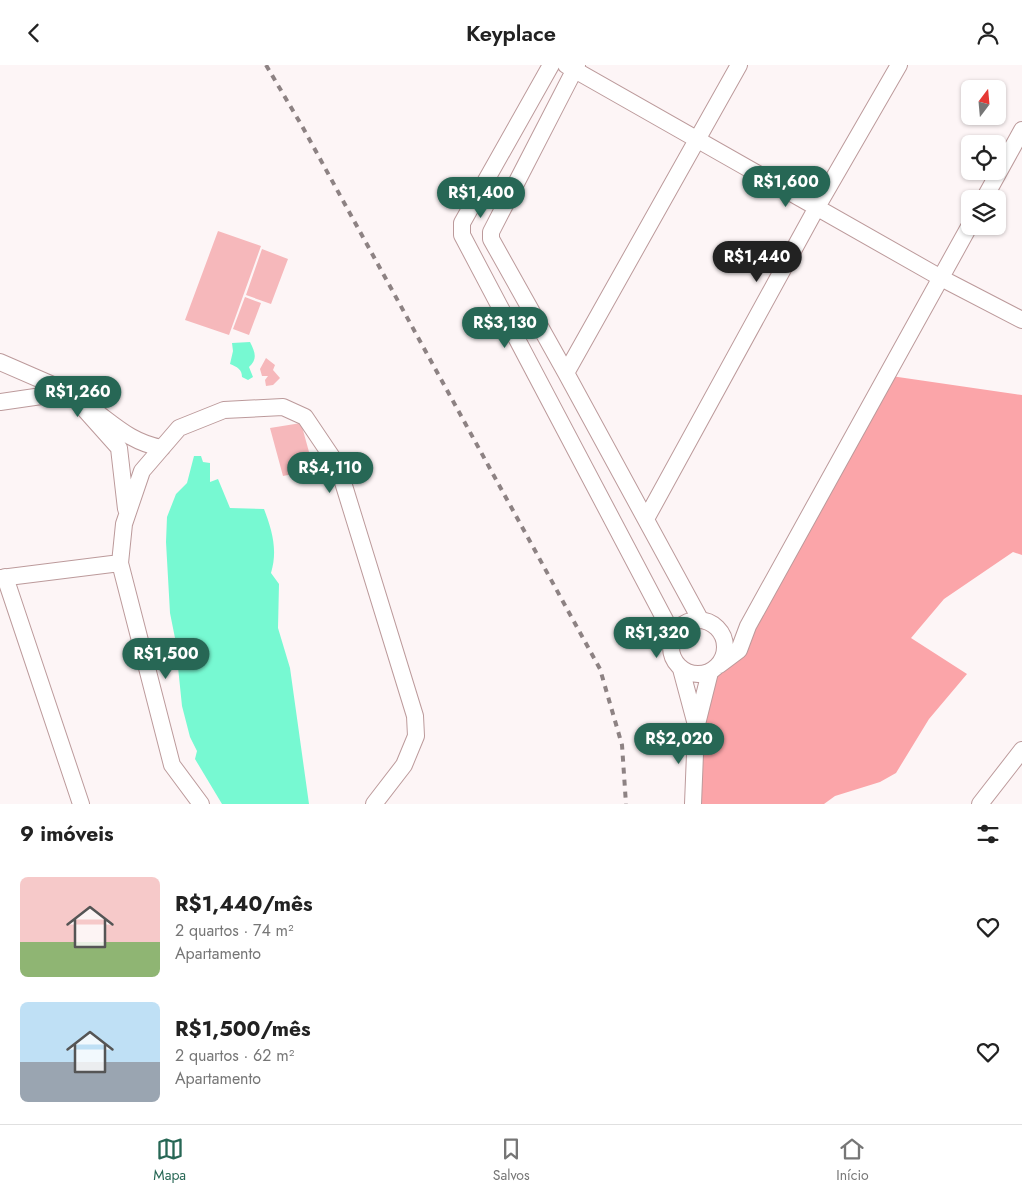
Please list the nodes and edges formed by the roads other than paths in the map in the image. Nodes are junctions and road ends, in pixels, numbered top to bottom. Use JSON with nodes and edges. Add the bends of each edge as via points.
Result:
{"nodes":[{"id":1,"x":552,"y":65,"type":"edge"},
{"id":2,"x":740,"y":65,"type":"edge"},
{"id":3,"x":899,"y":65,"type":"edge"},
{"id":4,"x":573,"y":67,"type":"edge"},
{"id":5,"x":1022,"y":130,"type":"edge"},
{"id":6,"x":697,"y":139,"type":"junction"},
{"id":7,"x":989,"y":190,"type":"edge"},
{"id":8,"x":816,"y":207,"type":"junction"},
{"id":9,"x":461,"y":229,"type":"junction"},
{"id":10,"x":965,"y":235,"type":"edge"},
{"id":11,"x":491,"y":239,"type":"junction"},
{"id":12,"x":941,"y":278,"type":"junction"},
{"id":13,"x":1022,"y":320,"type":"edge"},
{"id":14,"x":0,"y":362,"type":"edge"},
{"id":15,"x":566,"y":373,"type":"junction"},
{"id":16,"x":69,"y":392,"type":"junction"},
{"id":17,"x":0,"y":402,"type":"edge"},
{"id":18,"x":162,"y":448,"type":"junction"},
{"id":19,"x":127,"y":517,"type":"junction"},
{"id":20,"x":646,"y":519,"type":"junction"},
{"id":21,"x":120,"y":563,"type":"junction"},
{"id":22,"x":3,"y":578,"type":"edge"},
{"id":23,"x":700,"y":619,"type":"junction"},
{"id":24,"x":748,"y":626,"type":"junction"},
{"id":25,"x":673,"y":635,"type":"junction"},
{"id":26,"x":724,"y":639,"type":"junction"},
{"id":27,"x":681,"y":669,"type":"junction"},
{"id":28,"x":715,"y":669,"type":"junction"},
{"id":29,"x":696,"y":727,"type":"junction"},
{"id":30,"x":1022,"y":750,"type":"edge"},
{"id":31,"x":81,"y":804,"type":"edge"},
{"id":32,"x":200,"y":804,"type":"edge"},
{"id":33,"x":374,"y":804,"type":"edge"},
{"id":34,"x":693,"y":804,"type":"edge"},
{"id":35,"x":980,"y":804,"type":"edge"}],
"edges":[{"from":1,"to":9,"type":"street"},
{"from":2,"to":6,"type":"street"},
{"from":3,"to":8,"type":"street"},
{"from":4,"to":6,"type":"street"},
{"from":4,"to":11,"type":"street"},
{"from":5,"to":7,"type":"street"},
{"from":6,"to":8,"type":"street"},
{"from":6,"to":15,"type":"street"},
{"from":8,"to":12,"type":"street"},
{"from":8,"to":20,"type":"street"},
{"from":9,"to":11,"type":"street"},
{"from":9,"to":25,"type":"street"},
{"from":10,"to":12,"type":"street"},
{"from":11,"to":15,"type":"street"},
{"from":12,"to":13,"type":"street"},
{"from":12,"to":24,"type":"street"},
{"from":14,"to":16,"type":"street"},
{"from":15,"to":20,"type":"street"},
{"from":16,"to":17,"type":"street"},
{"from":16,"to":18,"type":"street","via":[[126,435],[146,445]]},
{"from":16,"to":19,"type":"street","via":[[119,448]]},
{"from":18,"to":19,"type":"street","via":[[142,471]]},
{"from":18,"to":33,"type":"street","via":[[179,428],[224,410],[283,407],[305,417],[338,466],[415,716],[416,736],[404,765]]},
{"from":19,"to":21,"type":"street"},
{"from":20,"to":23,"type":"street"},
{"from":21,"to":22,"type":"street"},
{"from":21,"to":32,"type":"street","via":[[172,765]]},
{"from":22,"to":31,"type":"street"},
{"from":23,"to":25,"type":"street","via":[[679,626]]},
{"from":23,"to":26,"type":"street","via":[[719,629]]},
{"from":24,"to":26,"type":"street"},
{"from":24,"to":28,"type":"street","via":[[739,650]]},
{"from":25,"to":27,"type":"street","via":[[670,647],[673,659]]},
{"from":26,"to":28,"type":"street","via":[[725,653]]},
{"from":27,"to":28,"type":"street","via":[[695,675]]},
{"from":27,"to":29,"type":"street"},
{"from":28,"to":29,"type":"street"},
{"from":29,"to":34,"type":"street"},
{"from":30,"to":35,"type":"street"}]}
